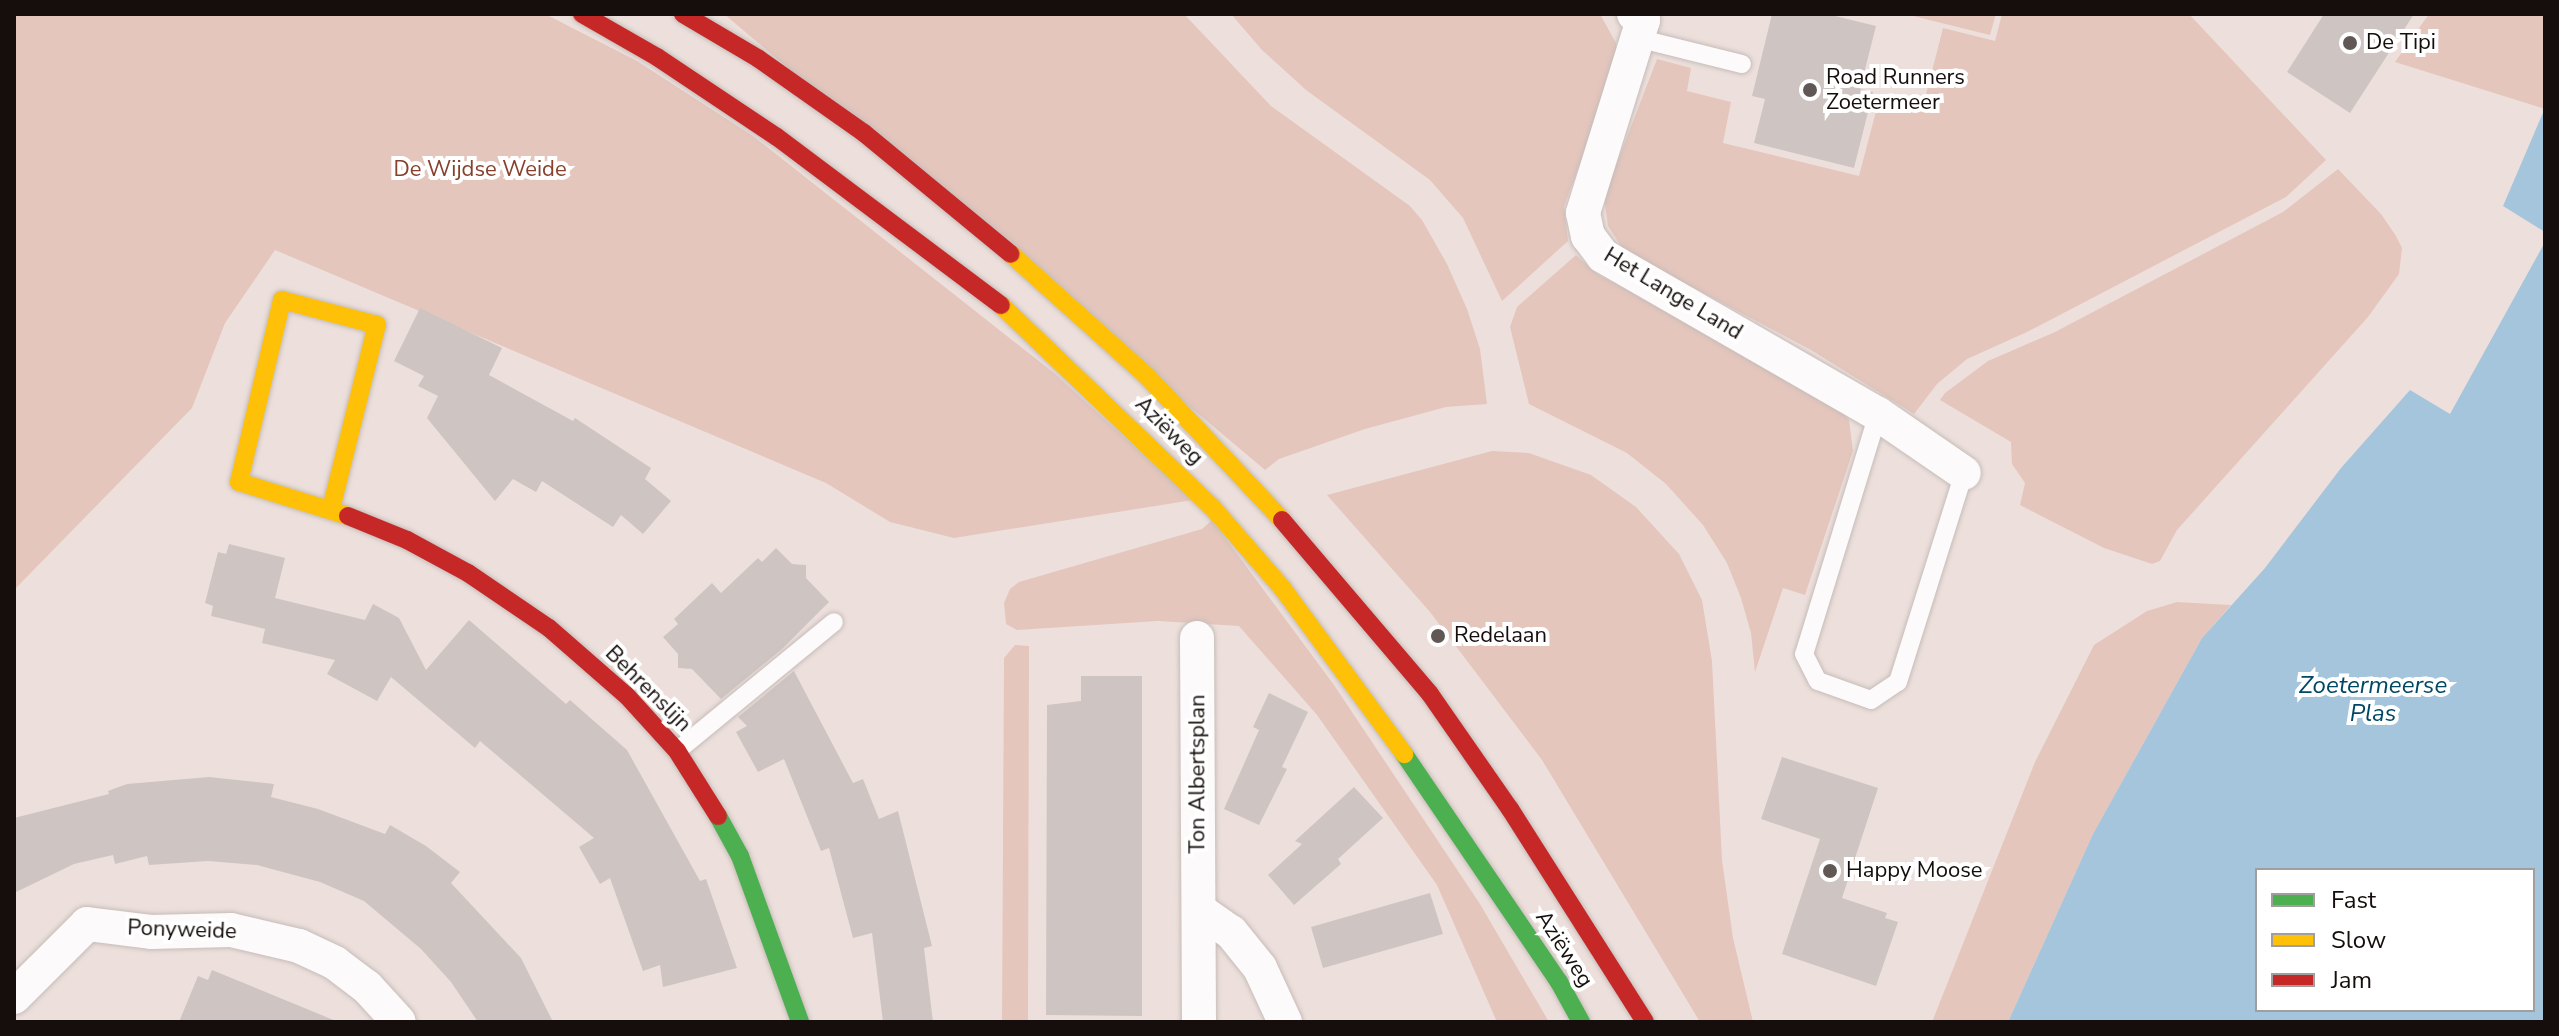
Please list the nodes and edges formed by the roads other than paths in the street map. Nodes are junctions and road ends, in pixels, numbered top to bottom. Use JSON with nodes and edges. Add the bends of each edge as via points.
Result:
{"nodes":[{"id":1,"x":586,"y":14,"type":"edge"},
{"id":2,"x":683,"y":14,"type":"edge"},
{"id":3,"x":1636,"y":26,"type":"edge"},
{"id":4,"x":1742,"y":64,"type":"dead end"},
{"id":5,"x":1878,"y":414,"type":"junction"},
{"id":6,"x":1964,"y":473,"type":"joint"},
{"id":7,"x":331,"y":509,"type":"junction"},
{"id":8,"x":834,"y":622,"type":"dead end"},
{"id":9,"x":1197,"y":638,"type":"dead end"},
{"id":10,"x":677,"y":751,"type":"junction"},
{"id":11,"x":1199,"y":910,"type":"junction"},
{"id":12,"x":14,"y":997,"type":"edge"},
{"id":13,"x":399,"y":1022,"type":"edge"},
{"id":14,"x":800,"y":1022,"type":"edge"},
{"id":15,"x":1199,"y":1022,"type":"edge"},
{"id":16,"x":1285,"y":1022,"type":"edge"},
{"id":17,"x":1581,"y":1022,"type":"edge"},
{"id":18,"x":1645,"y":1022,"type":"edge"}],
"edges":[{"from":1,"to":17,"type":"street","name":"Aziëweg","via":[[789,146],[1014,315],[1212,507],[1283,589],[1383,722]]},
{"from":2,"to":18,"type":"street","name":"Aziëweg","via":[[759,59],[889,152],[1054,289],[1147,376],[1318,559],[1430,694]]},
{"from":3,"to":4,"type":"lane"},
{"from":3,"to":5,"type":"street","name":"Het Lange Land","via":[[1583,213],[1588,236],[1603,256]]},
{"from":5,"to":6,"type":"street","name":"Het Lange Land"},
{"from":5,"to":6,"type":"lane","via":[[1804,654],[1818,681],[1871,700],[1898,682]]},
{"from":7,"to":7,"type":"street","name":"Behrenslijn","via":[[377,325],[282,300],[239,482]]},
{"from":7,"to":10,"type":"street","name":"Behrenslijn","via":[[407,540],[468,573],[549,628],[627,696]]},
{"from":8,"to":10,"type":"lane"},
{"from":9,"to":11,"type":"street","name":"Ton Albertsplan"},
{"from":10,"to":14,"type":"street","name":"Behrenslijn","via":[[740,856]]},
{"from":11,"to":15,"type":"street","name":"Ton Albertsplan"},
{"from":11,"to":16,"type":"street","via":[[1231,932],[1260,968]]},
{"from":12,"to":13,"type":"street","name":"Ponyweide","via":[[87,924],[151,932],[231,930],[299,946],[335,963],[367,987]]}]}
